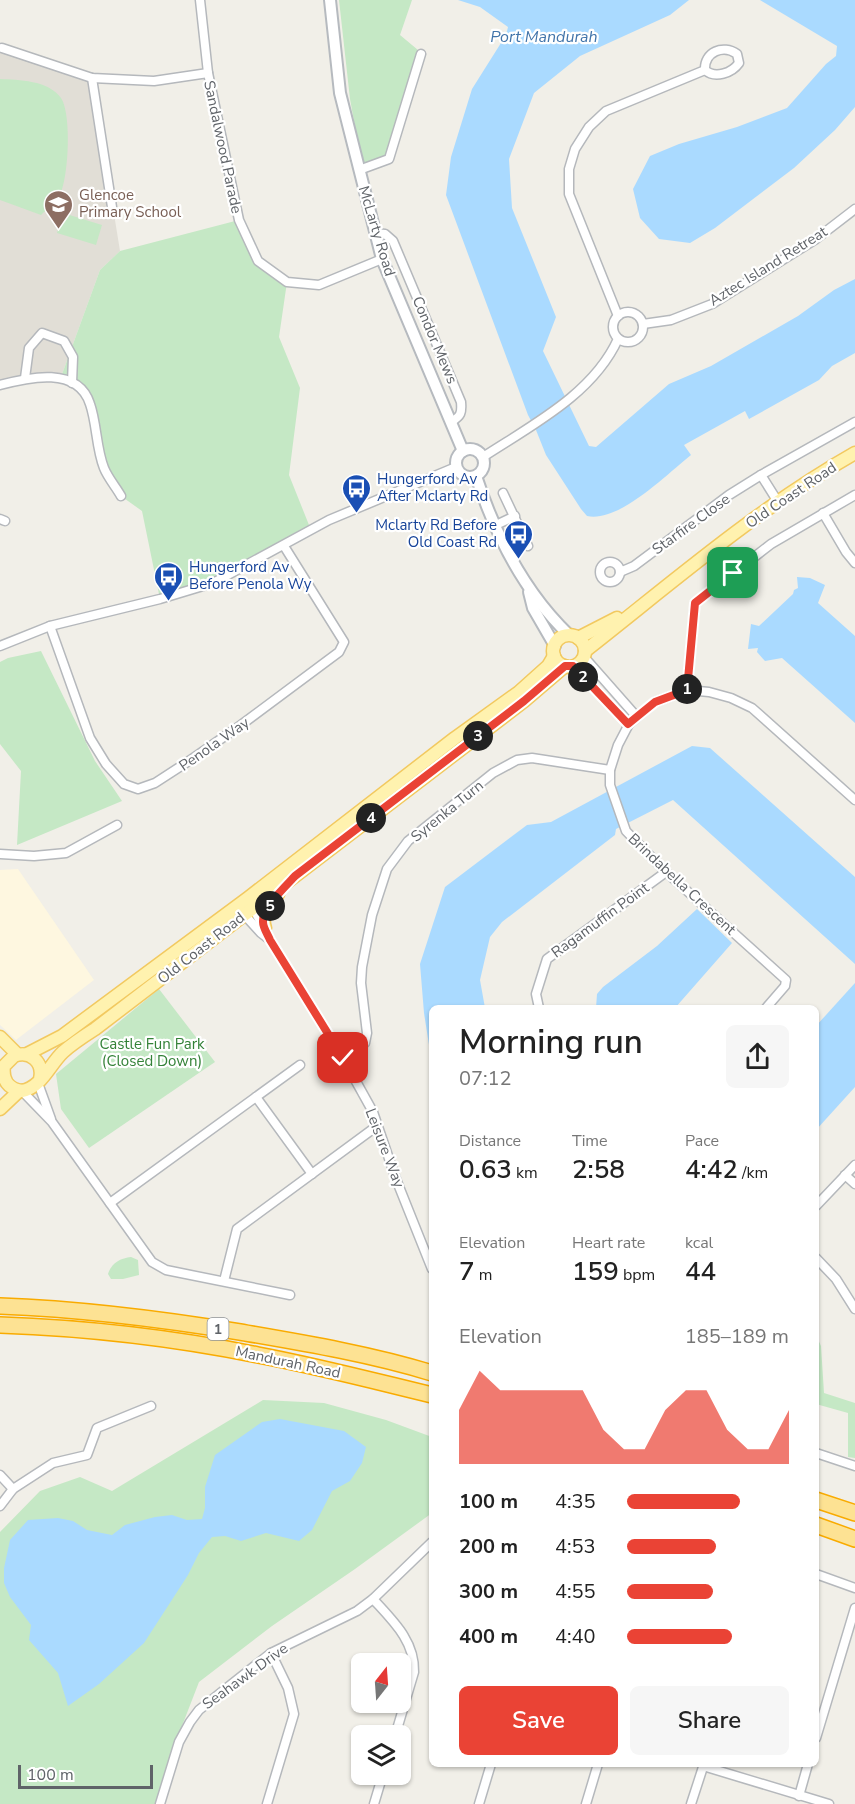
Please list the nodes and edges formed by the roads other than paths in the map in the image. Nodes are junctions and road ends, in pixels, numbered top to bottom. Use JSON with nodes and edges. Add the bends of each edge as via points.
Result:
{"nodes":[{"id":1,"x":200,"y":0,"type":"edge"},
{"id":2,"x":330,"y":0,"type":"edge"},
{"id":3,"x":2,"y":48,"type":"dead end"},
{"id":4,"x":421,"y":54,"type":"dead end"},
{"id":5,"x":705,"y":70,"type":"dead end"},
{"id":6,"x":208,"y":73,"type":"junction"},
{"id":7,"x":92,"y":78,"type":"junction"},
{"id":8,"x":359,"y":170,"type":"junction"},
{"id":9,"x":112,"y":207,"type":"dead end"},
{"id":10,"x":855,"y":208,"type":"edge"},
{"id":11,"x":375,"y":233,"type":"junction"},
{"id":12,"x":382,"y":259,"type":"junction"},
{"id":13,"x":618,"y":316,"type":"junction"},
{"id":14,"x":643,"y":324,"type":"junction"},
{"id":15,"x":618,"y":339,"type":"junction"},
{"id":16,"x":25,"y":378,"type":"junction"},
{"id":17,"x":72,"y":382,"type":"junction"},
{"id":18,"x":0,"y":385,"type":"edge"},
{"id":19,"x":451,"y":422,"type":"junction"},
{"id":20,"x":855,"y":422,"type":"edge"},
{"id":21,"x":463,"y":451,"type":"junction"},
{"id":22,"x":855,"y":453,"type":"edge"},
{"id":23,"x":483,"y":457,"type":"junction"},
{"id":24,"x":456,"y":467,"type":"junction"},
{"id":25,"x":761,"y":475,"type":"junction"},
{"id":26,"x":476,"y":476,"type":"junction"},
{"id":27,"x":503,"y":493,"type":"dead end"},
{"id":28,"x":855,"y":495,"type":"edge"},
{"id":29,"x":121,"y":496,"type":"dead end"},
{"id":30,"x":778,"y":502,"type":"junction"},
{"id":31,"x":823,"y":513,"type":"junction"},
{"id":32,"x":515,"y":516,"type":"junction"},
{"id":33,"x":496,"y":525,"type":"junction"},
{"id":34,"x":284,"y":546,"type":"junction"},
{"id":35,"x":528,"y":546,"type":"dead end"},
{"id":36,"x":855,"y":563,"type":"edge"},
{"id":37,"x":620,"y":572,"type":"dead end"},
{"id":38,"x":528,"y":587,"type":"junction"},
{"id":39,"x":642,"y":604,"type":"junction"},
{"id":40,"x":50,"y":626,"type":"junction"},
{"id":41,"x":573,"y":636,"type":"junction"},
{"id":42,"x":0,"y":646,"type":"edge"},
{"id":43,"x":555,"y":651,"type":"junction"},
{"id":44,"x":585,"y":654,"type":"junction"},
{"id":45,"x":569,"y":666,"type":"junction"},
{"id":46,"x":687,"y":690,"type":"junction"},
{"id":47,"x":636,"y":716,"type":"junction"},
{"id":48,"x":628,"y":724,"type":"junction"},
{"id":49,"x":610,"y":770,"type":"junction"},
{"id":50,"x":855,"y":800,"type":"edge"},
{"id":51,"x":117,"y":825,"type":"dead end"},
{"id":52,"x":0,"y":854,"type":"edge"},
{"id":53,"x":666,"y":872,"type":"junction"},
{"id":54,"x":295,"y":876,"type":"junction"},
{"id":55,"x":246,"y":907,"type":"junction"},
{"id":56,"x":265,"y":928,"type":"junction"},
{"id":57,"x":270,"y":940,"type":"junction"},
{"id":58,"x":538,"y":1005,"type":"edge"},
{"id":59,"x":769,"y":1005,"type":"edge"},
{"id":60,"x":0,"y":1037,"type":"edge"},
{"id":61,"x":22,"y":1054,"type":"junction"},
{"id":62,"x":343,"y":1058,"type":"junction"},
{"id":63,"x":300,"y":1065,"type":"dead end"},
{"id":64,"x":2,"y":1071,"type":"edge"},
{"id":65,"x":39,"y":1081,"type":"junction"},
{"id":66,"x":21,"y":1091,"type":"junction"},
{"id":67,"x":256,"y":1097,"type":"junction"},
{"id":68,"x":0,"y":1109,"type":"edge"},
{"id":69,"x":52,"y":1122,"type":"junction"},
{"id":70,"x":378,"y":1126,"type":"junction"},
{"id":71,"x":855,"y":1165,"type":"edge"},
{"id":72,"x":312,"y":1174,"type":"junction"},
{"id":73,"x":845,"y":1175,"type":"junction"},
{"id":74,"x":855,"y":1184,"type":"edge"},
{"id":75,"x":110,"y":1203,"type":"junction"},
{"id":76,"x":819,"y":1203,"type":"edge"},
{"id":77,"x":819,"y":1261,"type":"edge"},
{"id":78,"x":429,"y":1262,"type":"edge"},
{"id":79,"x":224,"y":1281,"type":"junction"},
{"id":80,"x":290,"y":1295,"type":"dead end"},
{"id":81,"x":0,"y":1306,"type":"edge"},
{"id":82,"x":855,"y":1309,"type":"edge"},
{"id":83,"x":0,"y":1325,"type":"edge"},
{"id":84,"x":429,"y":1372,"type":"edge"},
{"id":85,"x":429,"y":1394,"type":"edge"},
{"id":86,"x":152,"y":1406,"type":"dead end"},
{"id":87,"x":819,"y":1454,"type":"edge"},
{"id":88,"x":855,"y":1466,"type":"edge"},
{"id":89,"x":0,"y":1474,"type":"edge"},
{"id":90,"x":13,"y":1490,"type":"junction"},
{"id":91,"x":819,"y":1501,"type":"edge"},
{"id":92,"x":0,"y":1506,"type":"edge"},
{"id":93,"x":855,"y":1513,"type":"edge"},
{"id":94,"x":819,"y":1526,"type":"edge"},
{"id":95,"x":855,"y":1539,"type":"edge"},
{"id":96,"x":429,"y":1545,"type":"edge"},
{"id":97,"x":819,"y":1575,"type":"edge"},
{"id":98,"x":855,"y":1588,"type":"edge"},
{"id":99,"x":373,"y":1599,"type":"junction"},
{"id":100,"x":855,"y":1608,"type":"edge"},
{"id":101,"x":271,"y":1653,"type":"junction"},
{"id":102,"x":398,"y":1725,"type":"edge"},
{"id":103,"x":819,"y":1728,"type":"edge"},
{"id":104,"x":490,"y":1767,"type":"edge"},
{"id":105,"x":597,"y":1767,"type":"edge"},
{"id":106,"x":703,"y":1767,"type":"edge"},
{"id":107,"x":710,"y":1767,"type":"edge"},
{"id":108,"x":807,"y":1767,"type":"edge"},
{"id":109,"x":380,"y":1785,"type":"edge"},
{"id":110,"x":799,"y":1796,"type":"junction"},
{"id":111,"x":160,"y":1804,"type":"edge"},
{"id":112,"x":267,"y":1804,"type":"edge"},
{"id":113,"x":374,"y":1804,"type":"edge"},
{"id":114,"x":479,"y":1804,"type":"edge"},
{"id":115,"x":586,"y":1804,"type":"edge"},
{"id":116,"x":692,"y":1804,"type":"edge"},
{"id":117,"x":830,"y":1804,"type":"edge"}],
"edges":[{"from":1,"to":6,"type":"street","name":"Sandalwood Parade"},
{"from":2,"to":8,"type":"street","name":"McLarty Road","via":[[340,93]]},
{"from":3,"to":7,"type":"street"},
{"from":4,"to":8,"type":"street","via":[[389,159]]},
{"from":5,"to":13,"type":"street","via":[[606,111],[589,127],[575,149],[568,194]]},
{"from":6,"to":7,"type":"street","via":[[154,81]]},
{"from":6,"to":12,"type":"street","name":"Sandalwood Parade","via":[[239,220],[258,261],[287,282],[319,285]]},
{"from":7,"to":9,"type":"street"},
{"from":8,"to":11,"type":"street","name":"McLarty Road"},
{"from":10,"to":14,"type":"street","name":"Aztec Island Retreat","via":[[816,239],[712,304],[671,320]]},
{"from":11,"to":12,"type":"street","name":"McLarty Road"},
{"from":11,"to":19,"type":"street","name":"Condor Mews","via":[[385,234],[393,242],[461,402],[462,412]]},
{"from":12,"to":19,"type":"street","name":"McLarty Road"},
{"from":13,"to":14,"type":"street","via":[[633,313]]},
{"from":13,"to":15,"type":"street","via":[[613,330]]},
{"from":14,"to":15,"type":"street","via":[[642,333],[634,341]]},
{"from":15,"to":23,"type":"street","via":[[596,375],[567,400]]},
{"from":16,"to":17,"type":"street","via":[[61,377]]},
{"from":16,"to":17,"type":"street","via":[[29,348],[42,333],[64,341],[72,357]]},
{"from":16,"to":18,"type":"street"},
{"from":17,"to":29,"type":"street","via":[[90,402],[104,468]]},
{"from":19,"to":21,"type":"street","name":"McLarty Road"},
{"from":20,"to":25,"type":"street","name":"Starfire Close"},
{"from":21,"to":23,"type":"street","via":[[476,451]]},
{"from":21,"to":24,"type":"street"},
{"from":22,"to":30,"type":"main road","name":"Old Coast Road"},
{"from":23,"to":26,"type":"street","via":[[483,470]]},
{"from":24,"to":26,"type":"street","via":[[464,476]]},
{"from":24,"to":34,"type":"street","via":[[352,510]]},
{"from":25,"to":30,"type":"street"},
{"from":25,"to":37,"type":"street","name":"Starfire Close"},
{"from":26,"to":33,"type":"street"},
{"from":27,"to":32,"type":"street"},
{"from":28,"to":31,"type":"street"},
{"from":30,"to":39,"type":"main road","name":"Old Coast Road"},
{"from":31,"to":36,"type":"street"},
{"from":31,"to":46,"type":"street","via":[[771,544],[695,603]]},
{"from":32,"to":33,"type":"street"},
{"from":32,"to":35,"type":"street"},
{"from":33,"to":38,"type":"street"},
{"from":34,"to":40,"type":"street","via":[[191,590]]},
{"from":34,"to":40,"type":"street","name":"Penola Way","via":[[344,642],[339,652],[241,725],[155,783],[138,789],[124,784],[90,738]]},
{"from":38,"to":41,"type":"street"},
{"from":38,"to":43,"type":"street","via":[[533,608]]},
{"from":39,"to":41,"type":"main road","name":"Old Coast Road"},
{"from":39,"to":44,"type":"main road","name":"Old Coast Road"},
{"from":40,"to":42,"type":"street"},
{"from":41,"to":43,"type":"main road","name":"Old Coast Road","via":[[560,639]]},
{"from":41,"to":44,"type":"main road","via":[[583,642]]},
{"from":43,"to":45,"type":"main road","via":[[558,662]]},
{"from":43,"to":55,"type":"main road","name":"Old Coast Road","via":[[548,666],[519,692],[455,738]]},
{"from":44,"to":45,"type":"main road","name":"Old Coast Road","via":[[578,664]]},
{"from":44,"to":47,"type":"street"},
{"from":45,"to":48,"type":"street"},
{"from":45,"to":54,"type":"main road","name":"Old Coast Road"},
{"from":46,"to":47,"type":"street","name":"Brindabella Crescent","via":[[655,702]]},
{"from":46,"to":50,"type":"street","name":"Brindabella Crescent","via":[[731,698],[752,708]]},
{"from":47,"to":48,"type":"street","name":"Brindabella Crescent"},
{"from":48,"to":49,"type":"street","name":"Brindabella Crescent"},
{"from":49,"to":53,"type":"street","name":"Brindabella Crescent","via":[[610,785],[626,831]]},
{"from":49,"to":62,"type":"street","name":"Syrenka Turn","via":[[532,758],[517,760],[493,774],[408,841],[387,869],[372,915],[361,975],[365,1043]]},
{"from":51,"to":52,"type":"street","via":[[66,853]]},
{"from":53,"to":58,"type":"street","name":"Ragamuffin Point","via":[[547,959],[536,994]]},
{"from":53,"to":59,"type":"street","name":"Brindabella Crescent","via":[[786,980]]},
{"from":54,"to":55,"type":"main road","name":"Old Coast Road"},
{"from":54,"to":56,"type":"main road","via":[[266,912]]},
{"from":55,"to":56,"type":"street","name":"Leisure Way"},
{"from":55,"to":57,"type":"street","name":"Leisure Way","via":[[261,933]]},
{"from":55,"to":61,"type":"main road","name":"Old Coast Road","via":[[62,1036]]},
{"from":55,"to":65,"type":"main road","name":"Old Coast Road","via":[[70,1046]]},
{"from":56,"to":57,"type":"street","name":"Leisure Way"},
{"from":57,"to":62,"type":"street","name":"Leisure Way"},
{"from":60,"to":61,"type":"main road"},
{"from":61,"to":64,"type":"main road","via":[[8,1060]]},
{"from":61,"to":65,"type":"main road","via":[[36,1059]]},
{"from":62,"to":70,"type":"street","name":"Leisure Way"},
{"from":63,"to":67,"type":"street"},
{"from":64,"to":66,"type":"main road","via":[[7,1083]]},
{"from":65,"to":66,"type":"main road","via":[[32,1089]]},
{"from":65,"to":69,"type":"street"},
{"from":66,"to":68,"type":"main road"},
{"from":66,"to":69,"type":"street"},
{"from":67,"to":72,"type":"street"},
{"from":67,"to":75,"type":"street"},
{"from":69,"to":75,"type":"street"},
{"from":70,"to":72,"type":"street"},
{"from":70,"to":78,"type":"street","name":"Leisure Way"},
{"from":71,"to":73,"type":"street"},
{"from":72,"to":79,"type":"street","via":[[237,1229]]},
{"from":73,"to":74,"type":"street"},
{"from":73,"to":76,"type":"street"},
{"from":75,"to":79,"type":"street","via":[[152,1262],[166,1270]]},
{"from":77,"to":82,"type":"street"},
{"from":79,"to":80,"type":"street"},
{"from":81,"to":84,"type":"highway","name":"Mandurah Road","number":"1","via":[[172,1321],[309,1344]]},
{"from":83,"to":85,"type":"highway","name":"Mandurah Road","number":"1","via":[[206,1345]]},
{"from":86,"to":90,"type":"street","via":[[97,1428],[87,1455],[53,1463]]},
{"from":87,"to":88,"type":"street"},
{"from":89,"to":90,"type":"street"},
{"from":90,"to":92,"type":"street"},
{"from":91,"to":93,"type":"highway"},
{"from":94,"to":95,"type":"highway"},
{"from":96,"to":99,"type":"street","name":"Seahawk Drive"},
{"from":97,"to":98,"type":"street"},
{"from":99,"to":101,"type":"street","name":"Seahawk Drive","via":[[348,1616]]},
{"from":99,"to":102,"type":"street","via":[[408,1641],[414,1662]]},
{"from":100,"to":103,"type":"street"},
{"from":101,"to":111,"type":"street","name":"Seahawk Drive","via":[[206,1704],[190,1722]]},
{"from":101,"to":112,"type":"street","via":[[288,1688],[294,1714]]},
{"from":104,"to":114,"type":"street"},
{"from":105,"to":115,"type":"street"},
{"from":106,"to":116,"type":"street"},
{"from":107,"to":110,"type":"street"},
{"from":108,"to":110,"type":"street"},
{"from":109,"to":113,"type":"street"},
{"from":110,"to":117,"type":"street"}]}
